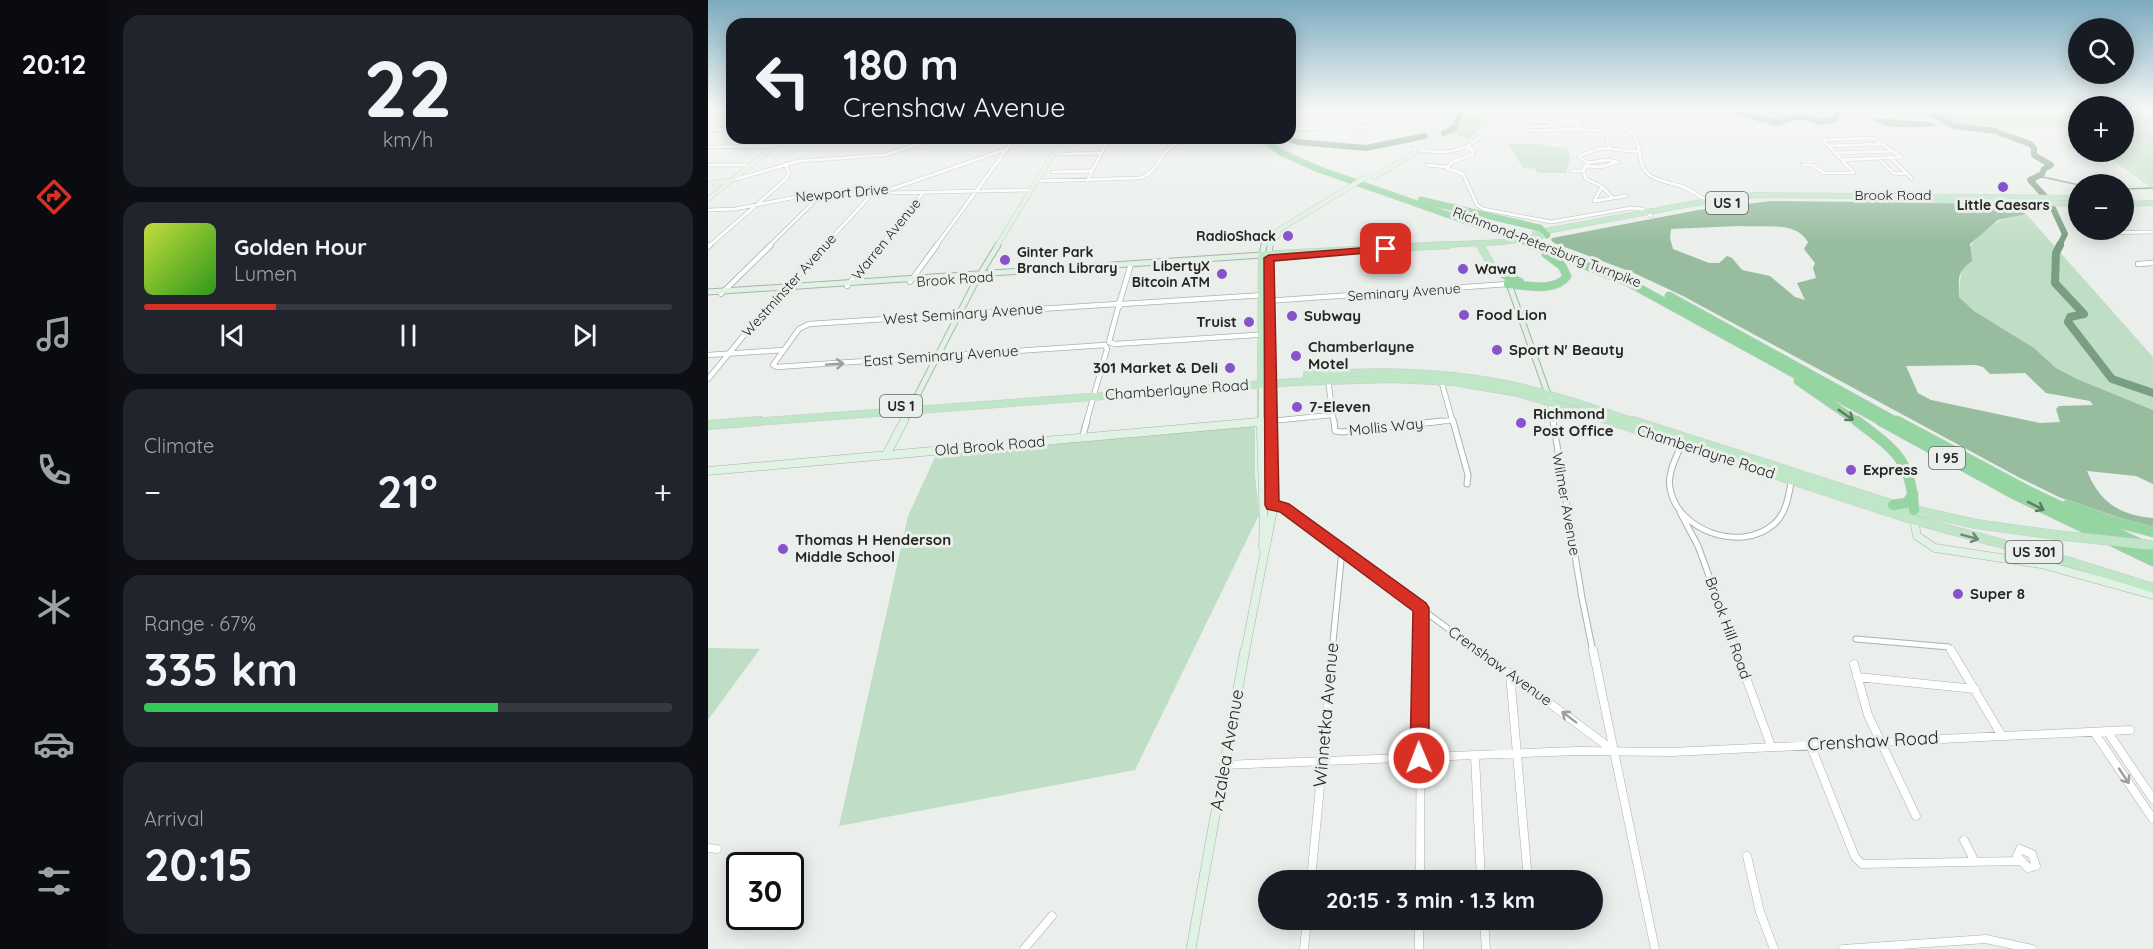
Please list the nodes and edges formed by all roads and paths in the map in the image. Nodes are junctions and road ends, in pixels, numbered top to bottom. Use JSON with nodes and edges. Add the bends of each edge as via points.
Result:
{"nodes":[{"id":1,"x":764,"y":154,"type":"edge"},
{"id":2,"x":886,"y":154,"type":"edge"},
{"id":3,"x":993,"y":154,"type":"edge"},
{"id":4,"x":1003,"y":154,"type":"edge"},
{"id":5,"x":1053,"y":154,"type":"edge"},
{"id":6,"x":1100,"y":154,"type":"edge"},
{"id":7,"x":1163,"y":154,"type":"edge"},
{"id":8,"x":1285,"y":154,"type":"edge"},
{"id":9,"x":1298,"y":154,"type":"edge"},
{"id":10,"x":1407,"y":154,"type":"edge"},
{"id":11,"x":1471,"y":154,"type":"edge"},
{"id":12,"x":1581,"y":154,"type":"edge"},
{"id":13,"x":1641,"y":154,"type":"edge"},
{"id":14,"x":1835,"y":154,"type":"edge"},
{"id":15,"x":1897,"y":154,"type":"edge"},
{"id":16,"x":1878,"y":159,"type":"junction"},
{"id":17,"x":1891,"y":159,"type":"junction"},
{"id":18,"x":1841,"y":160,"type":"junction"},
{"id":19,"x":2121,"y":162,"type":"edge"},
{"id":20,"x":784,"y":164,"type":"junction"},
{"id":21,"x":708,"y":165,"type":"edge"},
{"id":22,"x":751,"y":165,"type":"junction"},
{"id":23,"x":1427,"y":165,"type":"dead end"},
{"id":24,"x":1586,"y":165,"type":"junction"},
{"id":25,"x":1618,"y":165,"type":"dead end"},
{"id":26,"x":1802,"y":165,"type":"dead end"},
{"id":27,"x":1447,"y":167,"type":"junction"},
{"id":28,"x":1092,"y":171,"type":"junction"},
{"id":29,"x":1571,"y":171,"type":"dead end"},
{"id":30,"x":1584,"y":171,"type":"junction"},
{"id":31,"x":1052,"y":172,"type":"dead end"},
{"id":32,"x":1907,"y":174,"type":"junction"},
{"id":33,"x":1912,"y":179,"type":"dead end"},
{"id":34,"x":731,"y":180,"type":"junction"},
{"id":35,"x":1037,"y":181,"type":"junction"},
{"id":36,"x":1087,"y":181,"type":"junction"},
{"id":37,"x":708,"y":183,"type":"edge"},
{"id":38,"x":2153,"y":185,"type":"edge"},
{"id":39,"x":1602,"y":187,"type":"junction"},
{"id":40,"x":1032,"y":190,"type":"junction"},
{"id":41,"x":976,"y":191,"type":"junction"},
{"id":42,"x":884,"y":192,"type":"junction"},
{"id":43,"x":924,"y":192,"type":"junction"},
{"id":44,"x":873,"y":193,"type":"junction"},
{"id":45,"x":821,"y":195,"type":"junction"},
{"id":46,"x":1626,"y":196,"type":"dead end"},
{"id":47,"x":1412,"y":197,"type":"junction"},
{"id":48,"x":1613,"y":198,"type":"junction"},
{"id":49,"x":2068,"y":198,"type":"edge"},
{"id":50,"x":708,"y":199,"type":"edge"},
{"id":51,"x":2043,"y":200,"type":"junction"},
{"id":52,"x":2134,"y":200,"type":"edge"},
{"id":53,"x":1594,"y":201,"type":"junction"},
{"id":54,"x":2153,"y":201,"type":"edge"},
{"id":55,"x":1710,"y":203,"type":"junction"},
{"id":56,"x":2134,"y":203,"type":"edge"},
{"id":57,"x":2068,"y":204,"type":"edge"},
{"id":58,"x":756,"y":205,"type":"junction"},
{"id":59,"x":1597,"y":208,"type":"dead end"},
{"id":60,"x":708,"y":210,"type":"edge"},
{"id":61,"x":1648,"y":214,"type":"junction"},
{"id":62,"x":2134,"y":232,"type":"edge"},
{"id":63,"x":2153,"y":232,"type":"edge"},
{"id":64,"x":1545,"y":235,"type":"junction"},
{"id":65,"x":1520,"y":240,"type":"junction"},
{"id":66,"x":1479,"y":243,"type":"junction"},
{"id":67,"x":1504,"y":243,"type":"junction"},
{"id":68,"x":708,"y":247,"type":"edge"},
{"id":69,"x":1265,"y":257,"type":"junction"},
{"id":70,"x":1487,"y":259,"type":"junction"},
{"id":71,"x":2153,"y":263,"type":"edge"},
{"id":72,"x":2138,"y":264,"type":"dead end"},
{"id":73,"x":1130,"y":266,"type":"junction"},
{"id":74,"x":1500,"y":272,"type":"junction"},
{"id":75,"x":979,"y":276,"type":"junction"},
{"id":76,"x":912,"y":280,"type":"junction"},
{"id":77,"x":849,"y":284,"type":"junction"},
{"id":78,"x":1508,"y":284,"type":"junction"},
{"id":79,"x":1525,"y":284,"type":"junction"},
{"id":80,"x":788,"y":286,"type":"junction"},
{"id":81,"x":781,"y":290,"type":"junction"},
{"id":82,"x":723,"y":292,"type":"junction"},
{"id":83,"x":708,"y":293,"type":"edge"},
{"id":84,"x":1266,"y":298,"type":"junction"},
{"id":85,"x":1299,"y":299,"type":"joint"},
{"id":86,"x":1120,"y":304,"type":"junction"},
{"id":87,"x":958,"y":315,"type":"junction"},
{"id":88,"x":1262,"y":334,"type":"junction"},
{"id":89,"x":1271,"y":334,"type":"junction"},
{"id":90,"x":1108,"y":345,"type":"junction"},
{"id":91,"x":1746,"y":346,"type":"junction"},
{"id":92,"x":783,"y":350,"type":"junction"},
{"id":93,"x":729,"y":353,"type":"junction"},
{"id":94,"x":708,"y":355,"type":"edge"},
{"id":95,"x":936,"y":357,"type":"junction"},
{"id":96,"x":708,"y":380,"type":"edge"},
{"id":97,"x":1328,"y":380,"type":"junction"},
{"id":98,"x":1441,"y":380,"type":"junction"},
{"id":99,"x":1271,"y":381,"type":"junction"},
{"id":100,"x":1262,"y":382,"type":"junction"},
{"id":101,"x":1094,"y":394,"type":"junction"},
{"id":102,"x":1550,"y":398,"type":"junction"},
{"id":103,"x":911,"y":407,"type":"junction"},
{"id":104,"x":1332,"y":415,"type":"junction"},
{"id":105,"x":708,"y":420,"type":"edge"},
{"id":106,"x":1453,"y":420,"type":"junction"},
{"id":107,"x":1261,"y":422,"type":"junction"},
{"id":108,"x":1271,"y":422,"type":"junction"},
{"id":109,"x":708,"y":425,"type":"edge"},
{"id":110,"x":1082,"y":438,"type":"junction"},
{"id":111,"x":1683,"y":441,"type":"junction"},
{"id":112,"x":1941,"y":445,"type":"junction"},
{"id":113,"x":886,"y":455,"type":"junction"},
{"id":114,"x":708,"y":471,"type":"edge"},
{"id":115,"x":1792,"y":476,"type":"junction"},
{"id":116,"x":1467,"y":484,"type":"dead end"},
{"id":117,"x":1912,"y":494,"type":"junction"},
{"id":118,"x":1268,"y":505,"type":"junction"},
{"id":119,"x":1893,"y":505,"type":"junction"},
{"id":120,"x":1680,"y":512,"type":"junction"},
{"id":121,"x":1914,"y":515,"type":"junction"},
{"id":122,"x":1708,"y":532,"type":"junction"},
{"id":123,"x":2153,"y":532,"type":"edge"},
{"id":124,"x":1695,"y":540,"type":"junction"},
{"id":125,"x":2152,"y":547,"type":"edge"},
{"id":126,"x":1342,"y":550,"type":"junction"},
{"id":127,"x":2153,"y":561,"type":"edge"},
{"id":128,"x":2153,"y":588,"type":"edge"},
{"id":129,"x":2153,"y":595,"type":"edge"},
{"id":130,"x":1421,"y":608,"type":"junction"},
{"id":131,"x":1856,"y":639,"type":"dead end"},
{"id":132,"x":1854,"y":664,"type":"dead end"},
{"id":133,"x":1510,"y":674,"type":"junction"},
{"id":134,"x":1857,"y":677,"type":"junction"},
{"id":135,"x":1975,"y":689,"type":"junction"},
{"id":136,"x":1610,"y":728,"type":"junction"},
{"id":137,"x":2130,"y":730,"type":"dead end"},
{"id":138,"x":2107,"y":731,"type":"junction"},
{"id":139,"x":2094,"y":732,"type":"junction"},
{"id":140,"x":2002,"y":736,"type":"junction"},
{"id":141,"x":1598,"y":738,"type":"junction"},
{"id":142,"x":1880,"y":741,"type":"junction"},
{"id":143,"x":1810,"y":744,"type":"junction"},
{"id":144,"x":1771,"y":746,"type":"junction"},
{"id":145,"x":1616,"y":752,"type":"junction"},
{"id":146,"x":1517,"y":753,"type":"junction"},
{"id":147,"x":1475,"y":756,"type":"junction"},
{"id":148,"x":1419,"y":758,"type":"junction"},
{"id":149,"x":1322,"y":762,"type":"junction"},
{"id":150,"x":1224,"y":765,"type":"junction"},
{"id":151,"x":2153,"y":799,"type":"edge"},
{"id":152,"x":1916,"y":816,"type":"dead end"},
{"id":153,"x":2153,"y":819,"type":"edge"},
{"id":154,"x":1964,"y":840,"type":"dead end"},
{"id":155,"x":1747,"y":856,"type":"dead end"},
{"id":156,"x":2019,"y":861,"type":"dead end"},
{"id":157,"x":1975,"y":862,"type":"junction"},
{"id":158,"x":1312,"y":870,"type":"edge"},
{"id":159,"x":1420,"y":870,"type":"edge"},
{"id":160,"x":1481,"y":870,"type":"edge"},
{"id":161,"x":1527,"y":870,"type":"edge"},
{"id":162,"x":1052,"y":916,"type":"dead end"},
{"id":163,"x":1306,"y":930,"type":"edge"},
{"id":164,"x":1419,"y":930,"type":"edge"},
{"id":165,"x":1485,"y":930,"type":"edge"},
{"id":166,"x":1903,"y":946,"type":"edge"},
{"id":167,"x":1024,"y":949,"type":"edge"},
{"id":168,"x":1191,"y":949,"type":"edge"},
{"id":169,"x":1304,"y":949,"type":"edge"},
{"id":170,"x":1419,"y":949,"type":"edge"},
{"id":171,"x":1486,"y":949,"type":"edge"},
{"id":172,"x":1655,"y":949,"type":"edge"},
{"id":173,"x":1774,"y":949,"type":"edge"},
{"id":174,"x":1843,"y":949,"type":"edge"},
{"id":175,"x":2032,"y":949,"type":"edge"}],
"edges":[{"from":1,"to":22,"type":"main road"},
{"from":2,"to":20,"type":"street"},
{"from":3,"to":42,"type":"street","name":"Newport Drive"},
{"from":4,"to":41,"type":"street"},
{"from":5,"to":35,"type":"main road"},
{"from":6,"to":28,"type":"street"},
{"from":7,"to":36,"type":"street","via":[[1153,172],[1146,176]]},
{"from":8,"to":65,"type":"highway","name":"Richmond-Petersburg Turnpike","number":"I 95"},
{"from":9,"to":47,"type":"highway","name":"Richmond-Petersburg Turnpike","number":"I 95"},
{"from":10,"to":69,"type":"main road","bridge":true,"via":[[1276,237]]},
{"from":11,"to":27,"type":"street"},
{"from":12,"to":24,"type":"street"},
{"from":13,"to":55,"type":"street","via":[[1641,165],[1647,174],[1684,187]]},
{"from":14,"to":18,"type":"street"},
{"from":15,"to":17,"type":"street","via":[[1902,158]]},
{"from":16,"to":17,"type":"street"},
{"from":16,"to":18,"type":"street"},
{"from":16,"to":32,"type":"street","via":[[1893,173]]},
{"from":17,"to":32,"type":"street"},
{"from":18,"to":26,"type":"street","via":[[1854,173],[1824,173],[1813,165]]},
{"from":19,"to":38,"type":"main road"},
{"from":20,"to":34,"type":"street"},
{"from":20,"to":58,"type":"street","via":[[788,176]]},
{"from":21,"to":22,"type":"street"},
{"from":22,"to":34,"type":"main road"},
{"from":23,"to":27,"type":"street"},
{"from":24,"to":25,"type":"street","via":[[1607,160]]},
{"from":24,"to":30,"type":"street"},
{"from":27,"to":61,"type":"street","via":[[1465,176],[1478,207],[1531,220],[1558,221],[1631,208]]},
{"from":28,"to":31,"type":"street"},
{"from":28,"to":36,"type":"street"},
{"from":29,"to":30,"type":"street"},
{"from":30,"to":39,"type":"street","via":[[1586,179]]},
{"from":32,"to":33,"type":"street"},
{"from":34,"to":37,"type":"main road"},
{"from":34,"to":50,"type":"main road"},
{"from":35,"to":36,"type":"street"},
{"from":35,"to":40,"type":"main road"},
{"from":39,"to":48,"type":"street"},
{"from":39,"to":53,"type":"street"},
{"from":40,"to":41,"type":"street"},
{"from":40,"to":75,"type":"main road"},
{"from":41,"to":43,"type":"street"},
{"from":41,"to":76,"type":"street"},
{"from":42,"to":43,"type":"street"},
{"from":42,"to":44,"type":"street","name":"Newport Drive"},
{"from":43,"to":77,"type":"street","name":"Warren Avenue"},
{"from":44,"to":45,"type":"street","name":"Newport Drive"},
{"from":44,"to":80,"type":"street","name":"Westminster Avenue"},
{"from":45,"to":58,"type":"street","name":"Newport Drive"},
{"from":45,"to":82,"type":"street"},
{"from":46,"to":48,"type":"street"},
{"from":47,"to":64,"type":"highway","via":[[1540,228]]},
{"from":47,"to":112,"type":"highway","name":"Richmond-Petersburg Turnpike","number":"I 95","via":[[1635,279]]},
{"from":48,"to":53,"type":"street"},
{"from":49,"to":51,"type":"main road","name":"Brook Road","number":"US 1"},
{"from":51,"to":55,"type":"main road","name":"Brook Road","number":"US 1","via":[[1772,199]]},
{"from":51,"to":57,"type":"main road","name":"Brook Road","number":"US 1"},
{"from":52,"to":54,"type":"main road"},
{"from":53,"to":59,"type":"street"},
{"from":54,"to":56,"type":"main road"},
{"from":55,"to":61,"type":"main road","name":"Brook Road","number":"US 1"},
{"from":58,"to":60,"type":"street","name":"Newport Drive"},
{"from":58,"to":68,"type":"street"},
{"from":61,"to":64,"type":"main road","name":"Brook Road","number":"US 1"},
{"from":61,"to":64,"type":"main road","name":"Brook Road","number":"US 1"},
{"from":62,"to":63,"type":"street"},
{"from":64,"to":66,"type":"main road","name":"Brook Road","number":"US 1","bridge":true,"via":[[1535,233]]},
{"from":64,"to":67,"type":"main road","name":"Brook Road","bridge":true},
{"from":65,"to":79,"type":"highway","via":[[1553,259],[1566,273],[1564,281],[1555,286]]},
{"from":65,"to":91,"type":"highway","name":"Richmond-Petersburg Turnpike","number":"I 95","via":[[1628,282]]},
{"from":66,"to":67,"type":"main road","name":"Brook Road","number":"US 1"},
{"from":66,"to":69,"type":"main road","name":"Brook Road","number":"US 1"},
{"from":66,"to":70,"type":"main road","name":"Wilmer Avenue"},
{"from":67,"to":70,"type":"main road","via":[[1493,249]]},
{"from":69,"to":73,"type":"main road","name":"Brook Road"},
{"from":69,"to":84,"type":"main road","name":"Azalea Avenue"},
{"from":70,"to":74,"type":"main road","name":"Wilmer Avenue"},
{"from":71,"to":72,"type":"street"},
{"from":73,"to":75,"type":"main road","name":"Brook Road"},
{"from":73,"to":86,"type":"street"},
{"from":74,"to":78,"type":"main road","name":"Wilmer Avenue"},
{"from":74,"to":79,"type":"highway"},
{"from":75,"to":76,"type":"main road","name":"Brook Road"},
{"from":75,"to":87,"type":"main road"},
{"from":76,"to":77,"type":"main road","name":"Brook Road"},
{"from":77,"to":80,"type":"main road","name":"Brook Road"},
{"from":77,"to":81,"type":"main road","name":"Brook Road"},
{"from":78,"to":79,"type":"highway"},
{"from":78,"to":85,"type":"street","name":"Seminary Avenue"},
{"from":78,"to":102,"type":"main road","name":"Wilmer Avenue"},
{"from":80,"to":81,"type":"street","name":"Westminster Avenue"},
{"from":80,"to":82,"type":"main road","name":"Brook Road"},
{"from":81,"to":82,"type":"main road","name":"Brook Road"},
{"from":81,"to":93,"type":"street","name":"Westminster Avenue"},
{"from":82,"to":83,"type":"main road","name":"Brook Road"},
{"from":84,"to":85,"type":"street","name":"West Seminary Avenue"},
{"from":84,"to":86,"type":"street","name":"West Seminary Avenue"},
{"from":84,"to":88,"type":"main road","name":"Azalea Avenue"},
{"from":84,"to":89,"type":"main road","name":"Azalea Avenue"},
{"from":86,"to":87,"type":"street","name":"West Seminary Avenue"},
{"from":86,"to":90,"type":"street"},
{"from":87,"to":92,"type":"street","name":"West Seminary Avenue","via":[[806,325]]},
{"from":87,"to":95,"type":"main road"},
{"from":88,"to":89,"type":"street","name":"East Seminary Avenue"},
{"from":88,"to":90,"type":"street","name":"East Seminary Avenue"},
{"from":88,"to":100,"type":"main road","name":"Azalea Avenue"},
{"from":89,"to":99,"type":"main road","name":"Azalea Avenue"},
{"from":90,"to":95,"type":"street","name":"East Seminary Avenue"},
{"from":90,"to":101,"type":"street"},
{"from":91,"to":117,"type":"highway","one_way":true,"via":[[1893,450],[1910,474]]},
{"from":91,"to":127,"type":"highway","number":"I 95","one_way":true,"via":[[2024,500]]},
{"from":92,"to":93,"type":"street"},
{"from":92,"to":95,"type":"street","name":"East Seminary Avenue","one_way":true,"via":[[773,366]]},
{"from":93,"to":94,"type":"street"},
{"from":93,"to":96,"type":"street","name":"Westminster Avenue"},
{"from":95,"to":103,"type":"main road"},
{"from":97,"to":98,"type":"main road","name":"Chamberlayne Road","number":"US 301"},
{"from":97,"to":99,"type":"main road","name":"Chamberlayne Road","number":"US 301"},
{"from":97,"to":104,"type":"street","name":"Mollis Way"},
{"from":98,"to":102,"type":"main road","name":"Chamberlayne Road","number":"US 301"},
{"from":98,"to":106,"type":"street"},
{"from":99,"to":100,"type":"main road","name":"Chamberlayne Road","number":"US 1"},
{"from":99,"to":102,"type":"main road","name":"Chamberlayne Road","number":"US 301","via":[[1357,372],[1419,372],[1474,377]]},
{"from":99,"to":108,"type":"main road","name":"Azalea Avenue"},
{"from":100,"to":101,"type":"main road","name":"Chamberlayne Road","number":"US 1"},
{"from":100,"to":107,"type":"main road","name":"Azalea Avenue"},
{"from":101,"to":103,"type":"main road","name":"Chamberlayne Road","number":"US 1"},
{"from":101,"to":110,"type":"street"},
{"from":102,"to":111,"type":"main road","name":"Chamberlayne Road","number":"US 301"},
{"from":102,"to":136,"type":"street","name":"Wilmer Avenue","via":[[1581,590]]},
{"from":103,"to":105,"type":"main road","number":"US 1"},
{"from":103,"to":109,"type":"main road","name":"Chamberlayne Road","number":"US 1"},
{"from":103,"to":113,"type":"main road"},
{"from":104,"to":106,"type":"street","name":"Mollis Way","via":[[1334,430],[1342,432]]},
{"from":104,"to":108,"type":"street"},
{"from":106,"to":116,"type":"street"},
{"from":107,"to":108,"type":"main road","name":"Old Brook Road"},
{"from":107,"to":110,"type":"main road","name":"Old Brook Road"},
{"from":107,"to":118,"type":"main road","name":"Azalea Avenue","via":[[1261,470]]},
{"from":108,"to":118,"type":"main road","name":"Azalea Avenue"},
{"from":110,"to":113,"type":"main road","name":"Old Brook Road"},
{"from":111,"to":115,"type":"main road","name":"Chamberlayne Road","number":"US 301"},
{"from":111,"to":120,"type":"street","via":[[1670,482]]},
{"from":112,"to":123,"type":"highway","via":[[2070,506]]},
{"from":112,"to":125,"type":"highway","number":"I 95","via":[[2062,509]]},
{"from":113,"to":114,"type":"main road","name":"Old Brook Road"},
{"from":115,"to":119,"type":"main road","name":"Chamberlayne Road","number":"US 301"},
{"from":115,"to":121,"type":"main road","name":"Chamberlayne Road","number":"US 301"},
{"from":115,"to":122,"type":"street","via":[[1784,511],[1769,528],[1743,536]]},
{"from":117,"to":119,"type":"highway","via":[[1907,503]]},
{"from":117,"to":121,"type":"highway"},
{"from":118,"to":126,"type":"street","name":"Crenshaw Avenue","via":[[1284,508]]},
{"from":118,"to":150,"type":"main road","name":"Azalea Avenue","via":[[1268,540]]},
{"from":119,"to":121,"type":"main road","name":"Chamberlayne Road","number":"US 301"},
{"from":120,"to":122,"type":"street"},
{"from":120,"to":124,"type":"street","name":"Brook Hill Road"},
{"from":121,"to":125,"type":"main road","name":"Chamberlayne Road","number":"US 301","bridge":true},
{"from":121,"to":128,"type":"main road","name":"Chamberlayne Road","number":"US 301","one_way":true},
{"from":121,"to":129,"type":"main road","via":[[1917,536],[1932,546],[2033,561]]},
{"from":122,"to":124,"type":"street"},
{"from":124,"to":144,"type":"street","name":"Brook Hill Road"},
{"from":126,"to":130,"type":"street","name":"Crenshaw Avenue"},
{"from":126,"to":149,"type":"street","name":"Winnetka Avenue"},
{"from":130,"to":133,"type":"street","name":"Crenshaw Avenue"},
{"from":130,"to":148,"type":"street"},
{"from":131,"to":135,"type":"street","via":[[1948,647]]},
{"from":132,"to":134,"type":"street"},
{"from":141,"to":133,"type":"street","name":"Crenshaw Avenue","one_way":true},
{"from":133,"to":146,"type":"street"},
{"from":134,"to":135,"type":"street"},
{"from":134,"to":142,"type":"street"},
{"from":135,"to":140,"type":"street"},
{"from":136,"to":141,"type":"street"},
{"from":136,"to":145,"type":"street","name":"Wilmer Avenue"},
{"from":137,"to":138,"type":"street","name":"Crenshaw Road"},
{"from":138,"to":139,"type":"street","name":"Crenshaw Road"},
{"from":138,"to":151,"type":"street"},
{"from":139,"to":140,"type":"street","name":"Crenshaw Road"},
{"from":139,"to":153,"type":"street","one_way":true},
{"from":140,"to":142,"type":"street","name":"Crenshaw Road"},
{"from":141,"to":145,"type":"street","name":"Crenshaw Avenue"},
{"from":142,"to":143,"type":"street","name":"Crenshaw Road"},
{"from":142,"to":152,"type":"street"},
{"from":143,"to":144,"type":"street","name":"Crenshaw Road"},
{"from":143,"to":157,"type":"street","via":[[1858,861],[1867,865]]},
{"from":144,"to":145,"type":"street","name":"Crenshaw Road"},
{"from":145,"to":146,"type":"street"},
{"from":145,"to":172,"type":"street","name":"Wilmer Avenue"},
{"from":146,"to":147,"type":"street"},
{"from":146,"to":161,"type":"street"},
{"from":147,"to":148,"type":"street"},
{"from":147,"to":160,"type":"street"},
{"from":148,"to":149,"type":"street"},
{"from":148,"to":159,"type":"street"},
{"from":149,"to":150,"type":"street"},
{"from":149,"to":158,"type":"street","name":"Winnetka Avenue"},
{"from":150,"to":168,"type":"main road","name":"Azalea Avenue"},
{"from":154,"to":157,"type":"street"},
{"from":155,"to":173,"type":"street","via":[[1760,912]]},
{"from":156,"to":157,"type":"street"},
{"from":162,"to":167,"type":"street"},
{"from":163,"to":169,"type":"street"},
{"from":164,"to":170,"type":"street"},
{"from":165,"to":171,"type":"street"},
{"from":166,"to":174,"type":"street"},
{"from":166,"to":175,"type":"street","via":[[1986,939]]}]}
